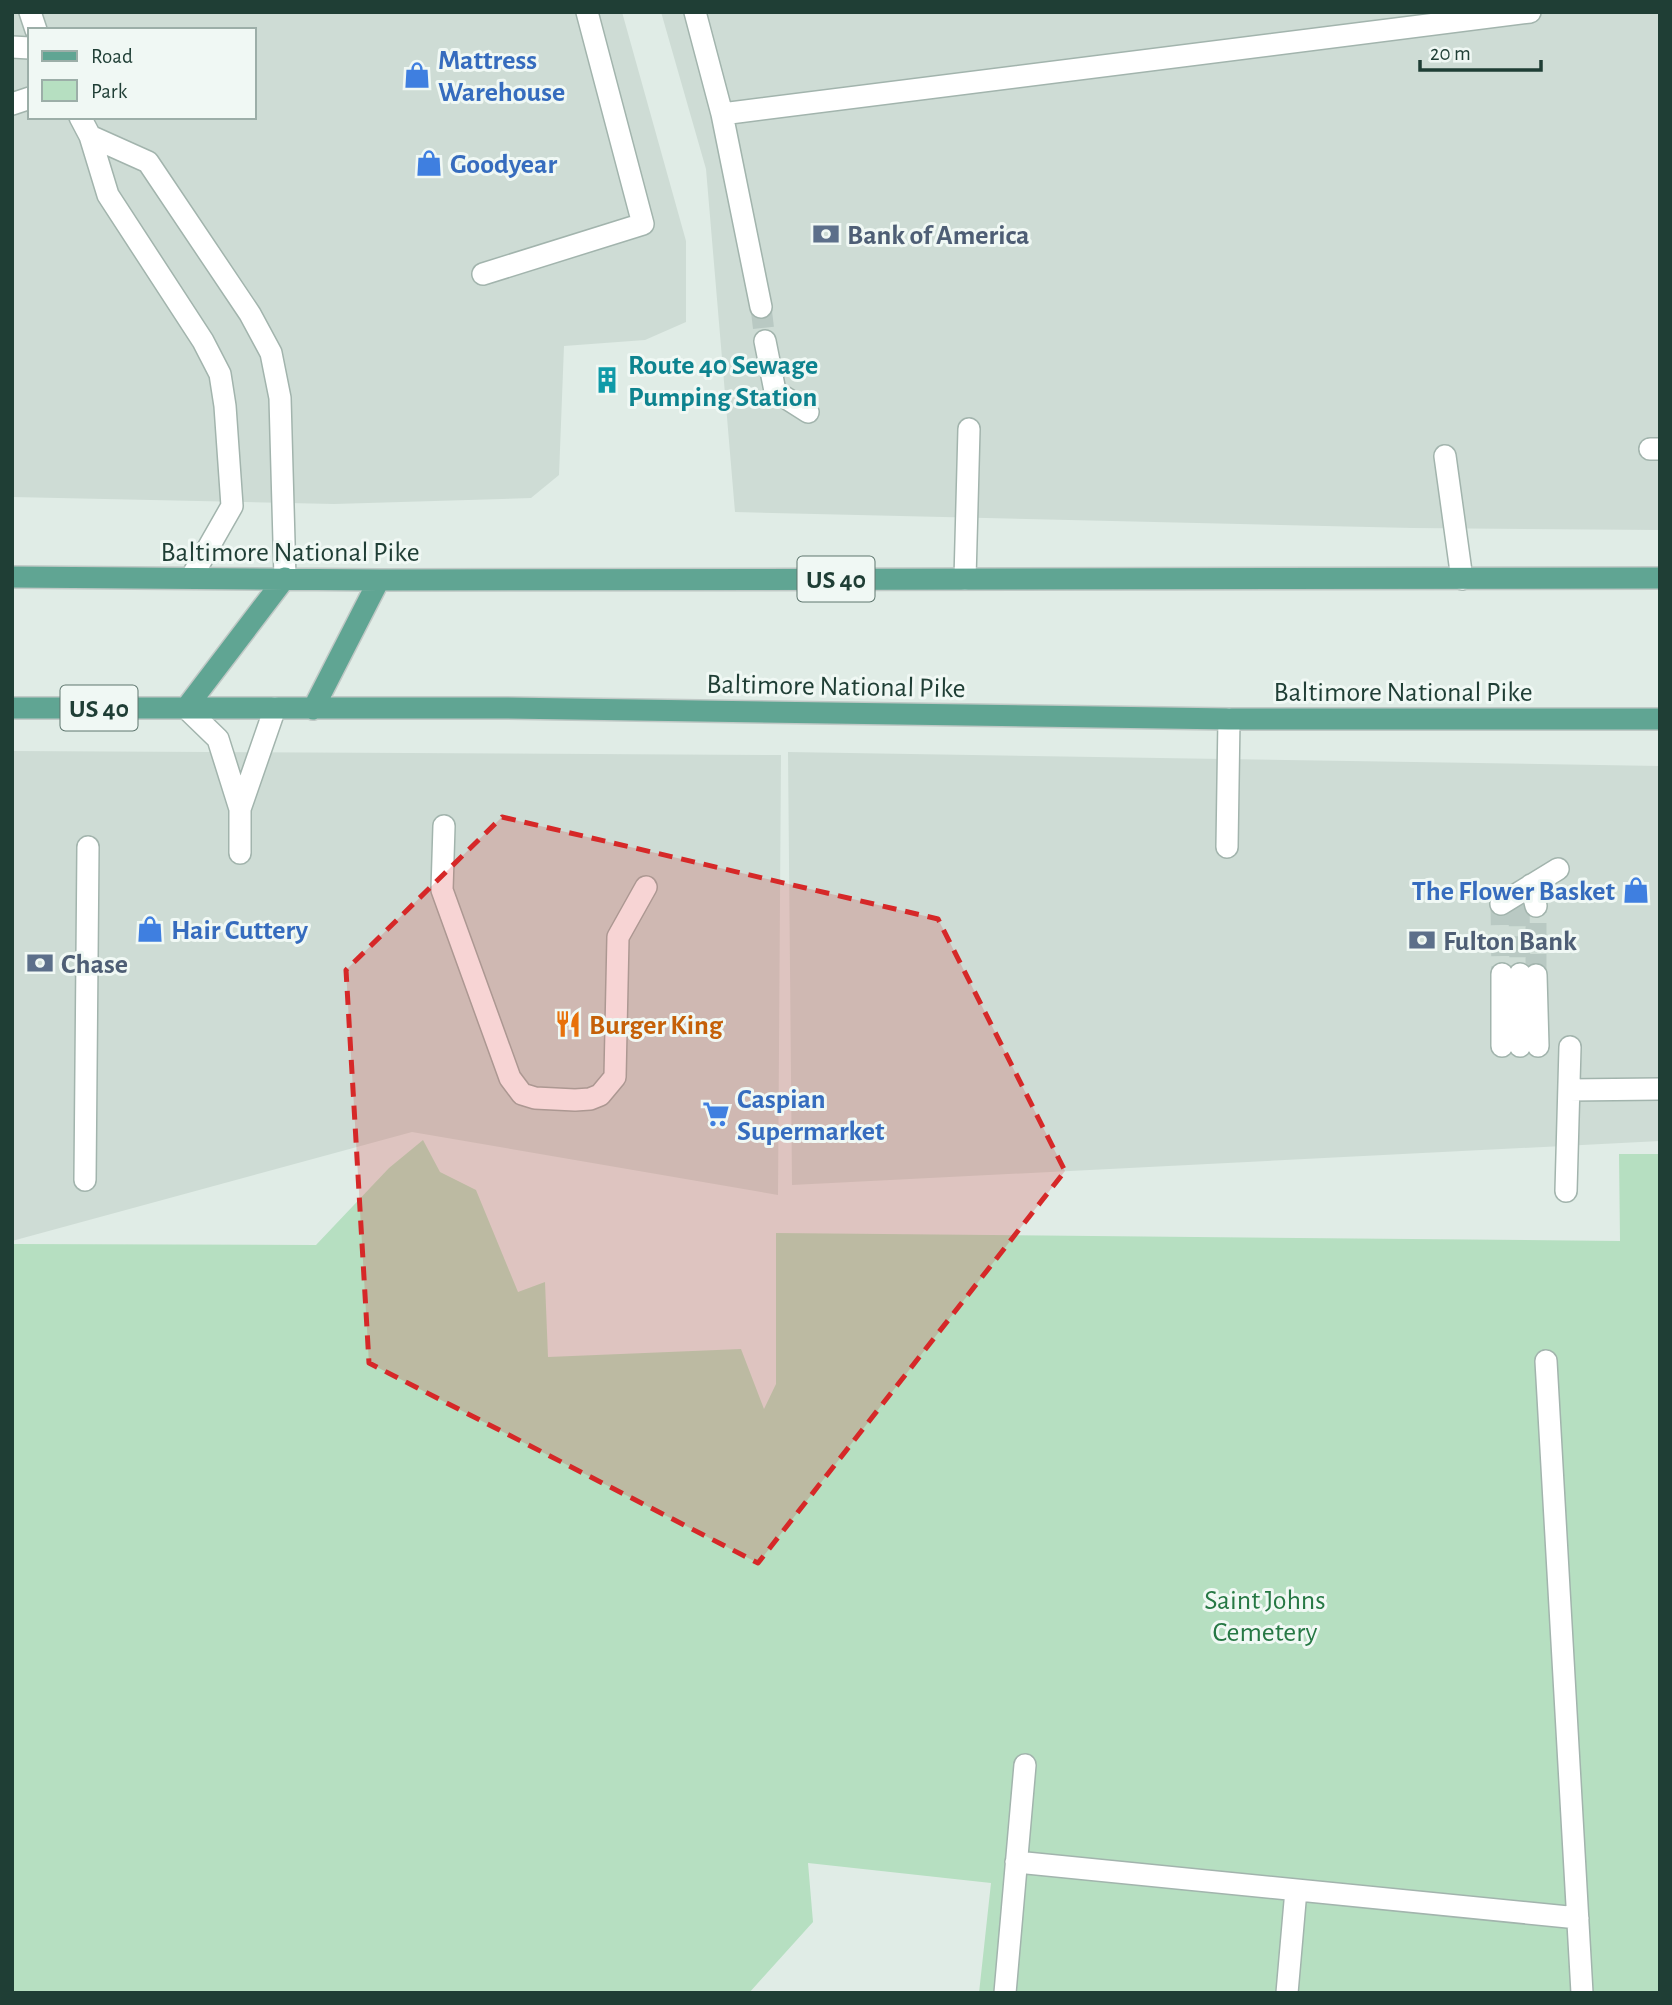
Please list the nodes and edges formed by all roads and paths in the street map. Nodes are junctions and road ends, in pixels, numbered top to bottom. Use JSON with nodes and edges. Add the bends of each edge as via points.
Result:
{"nodes":[{"id":1,"x":587,"y":12,"type":"edge"},
{"id":2,"x":695,"y":12,"type":"edge"},
{"id":3,"x":1530,"y":12,"type":"edge"},
{"id":4,"x":723,"y":114,"type":"junction"},
{"id":5,"x":81,"y":119,"type":"edge"},
{"id":6,"x":90,"y":136,"type":"junction"},
{"id":7,"x":483,"y":274,"type":"dead end"},
{"id":8,"x":761,"y":307,"type":"tunnel mouth"},
{"id":9,"x":765,"y":341,"type":"tunnel mouth"},
{"id":10,"x":808,"y":412,"type":"dead end"},
{"id":11,"x":969,"y":429,"type":"dead end"},
{"id":12,"x":1445,"y":456,"type":"dead end"},
{"id":13,"x":12,"y":577,"type":"edge"},
{"id":14,"x":191,"y":578,"type":"junction"},
{"id":15,"x":285,"y":578,"type":"junction"},
{"id":16,"x":1660,"y":578,"type":"edge"},
{"id":17,"x":965,"y":579,"type":"junction"},
{"id":18,"x":1462,"y":579,"type":"junction"},
{"id":19,"x":379,"y":580,"type":"junction"},
{"id":20,"x":12,"y":708,"type":"edge"},
{"id":21,"x":186,"y":708,"type":"junction"},
{"id":22,"x":275,"y":708,"type":"junction"},
{"id":23,"x":313,"y":709,"type":"junction"},
{"id":24,"x":1229,"y":719,"type":"junction"},
{"id":25,"x":1660,"y":719,"type":"edge"},
{"id":26,"x":240,"y":809,"type":"junction"},
{"id":27,"x":444,"y":825,"type":"dead end"},
{"id":28,"x":88,"y":847,"type":"dead end"},
{"id":29,"x":1227,"y":847,"type":"dead end"},
{"id":30,"x":240,"y":853,"type":"dead end"},
{"id":31,"x":1558,"y":869,"type":"dead end"},
{"id":32,"x":1531,"y":885,"type":"junction"},
{"id":33,"x":646,"y":887,"type":"dead end"},
{"id":34,"x":1519,"y":974,"type":"joint"},
{"id":35,"x":1570,"y":1047,"type":"dead end"},
{"id":36,"x":1660,"y":1089,"type":"edge"},
{"id":37,"x":1569,"y":1090,"type":"junction"},
{"id":38,"x":85,"y":1180,"type":"dead end"},
{"id":39,"x":1566,"y":1191,"type":"dead end"},
{"id":40,"x":1546,"y":1361,"type":"dead end"},
{"id":41,"x":1025,"y":1765,"type":"dead end"},
{"id":42,"x":1016,"y":1862,"type":"junction"},
{"id":43,"x":1296,"y":1890,"type":"junction"},
{"id":44,"x":1578,"y":1918,"type":"junction"},
{"id":45,"x":1004,"y":1993,"type":"edge"},
{"id":46,"x":1287,"y":1993,"type":"edge"},
{"id":47,"x":1583,"y":1993,"type":"edge"}],
"edges":[{"from":1,"to":7,"type":"lane","via":[[643,224]]},
{"from":2,"to":4,"type":"lane"},
{"from":3,"to":4,"type":"lane"},
{"from":4,"to":8,"type":"lane"},
{"from":5,"to":6,"type":"lane"},
{"from":6,"to":14,"type":"lane","via":[[108,195],[220,374],[232,506]]},
{"from":6,"to":15,"type":"lane","via":[[148,162],[271,353],[280,398]]},
{"from":9,"to":10,"type":"lane","via":[[775,391]]},
{"from":11,"to":17,"type":"lane"},
{"from":12,"to":18,"type":"lane"},
{"from":13,"to":14,"type":"main road","name":"Baltimore National Pike","number":"US 40"},
{"from":14,"to":15,"type":"main road","name":"Baltimore National Pike","number":"US 40"},
{"from":15,"to":19,"type":"main road","name":"Baltimore National Pike","number":"US 40"},
{"from":15,"to":21,"type":"main road"},
{"from":16,"to":18,"type":"main road","name":"Baltimore National Pike","number":"US 40"},
{"from":17,"to":18,"type":"main road","name":"Baltimore National Pike","number":"US 40"},
{"from":17,"to":19,"type":"main road","name":"Baltimore National Pike","number":"US 40"},
{"from":19,"to":23,"type":"main road"},
{"from":20,"to":21,"type":"main road","name":"Baltimore National Pike","number":"US 40"},
{"from":21,"to":22,"type":"main road","name":"Baltimore National Pike","number":"US 40"},
{"from":21,"to":26,"type":"lane","via":[[218,739]]},
{"from":22,"to":23,"type":"main road","name":"Baltimore National Pike","number":"US 40"},
{"from":22,"to":26,"type":"lane"},
{"from":23,"to":24,"type":"main road","name":"Baltimore National Pike","number":"US 40"},
{"from":24,"to":25,"type":"main road","name":"Baltimore National Pike","number":"US 40"},
{"from":24,"to":29,"type":"lane"},
{"from":26,"to":30,"type":"lane"},
{"from":27,"to":33,"type":"lane","via":[[442,890],[510,1079],[522,1094],[535,1098],[590,1099],[600,1095],[615,1077],[618,937]]},
{"from":28,"to":38,"type":"lane"},
{"from":31,"to":32,"type":"lane"},
{"from":32,"to":32,"type":"lane","via":[[1519,905]]},
{"from":34,"to":34,"type":"lane","via":[[1520,1046]]},
{"from":35,"to":37,"type":"lane"},
{"from":36,"to":37,"type":"lane"},
{"from":37,"to":39,"type":"lane"},
{"from":40,"to":44,"type":"lane"},
{"from":41,"to":42,"type":"lane"},
{"from":42,"to":43,"type":"lane"},
{"from":42,"to":45,"type":"lane"},
{"from":43,"to":44,"type":"lane"},
{"from":43,"to":46,"type":"lane"},
{"from":44,"to":47,"type":"lane"}]}
